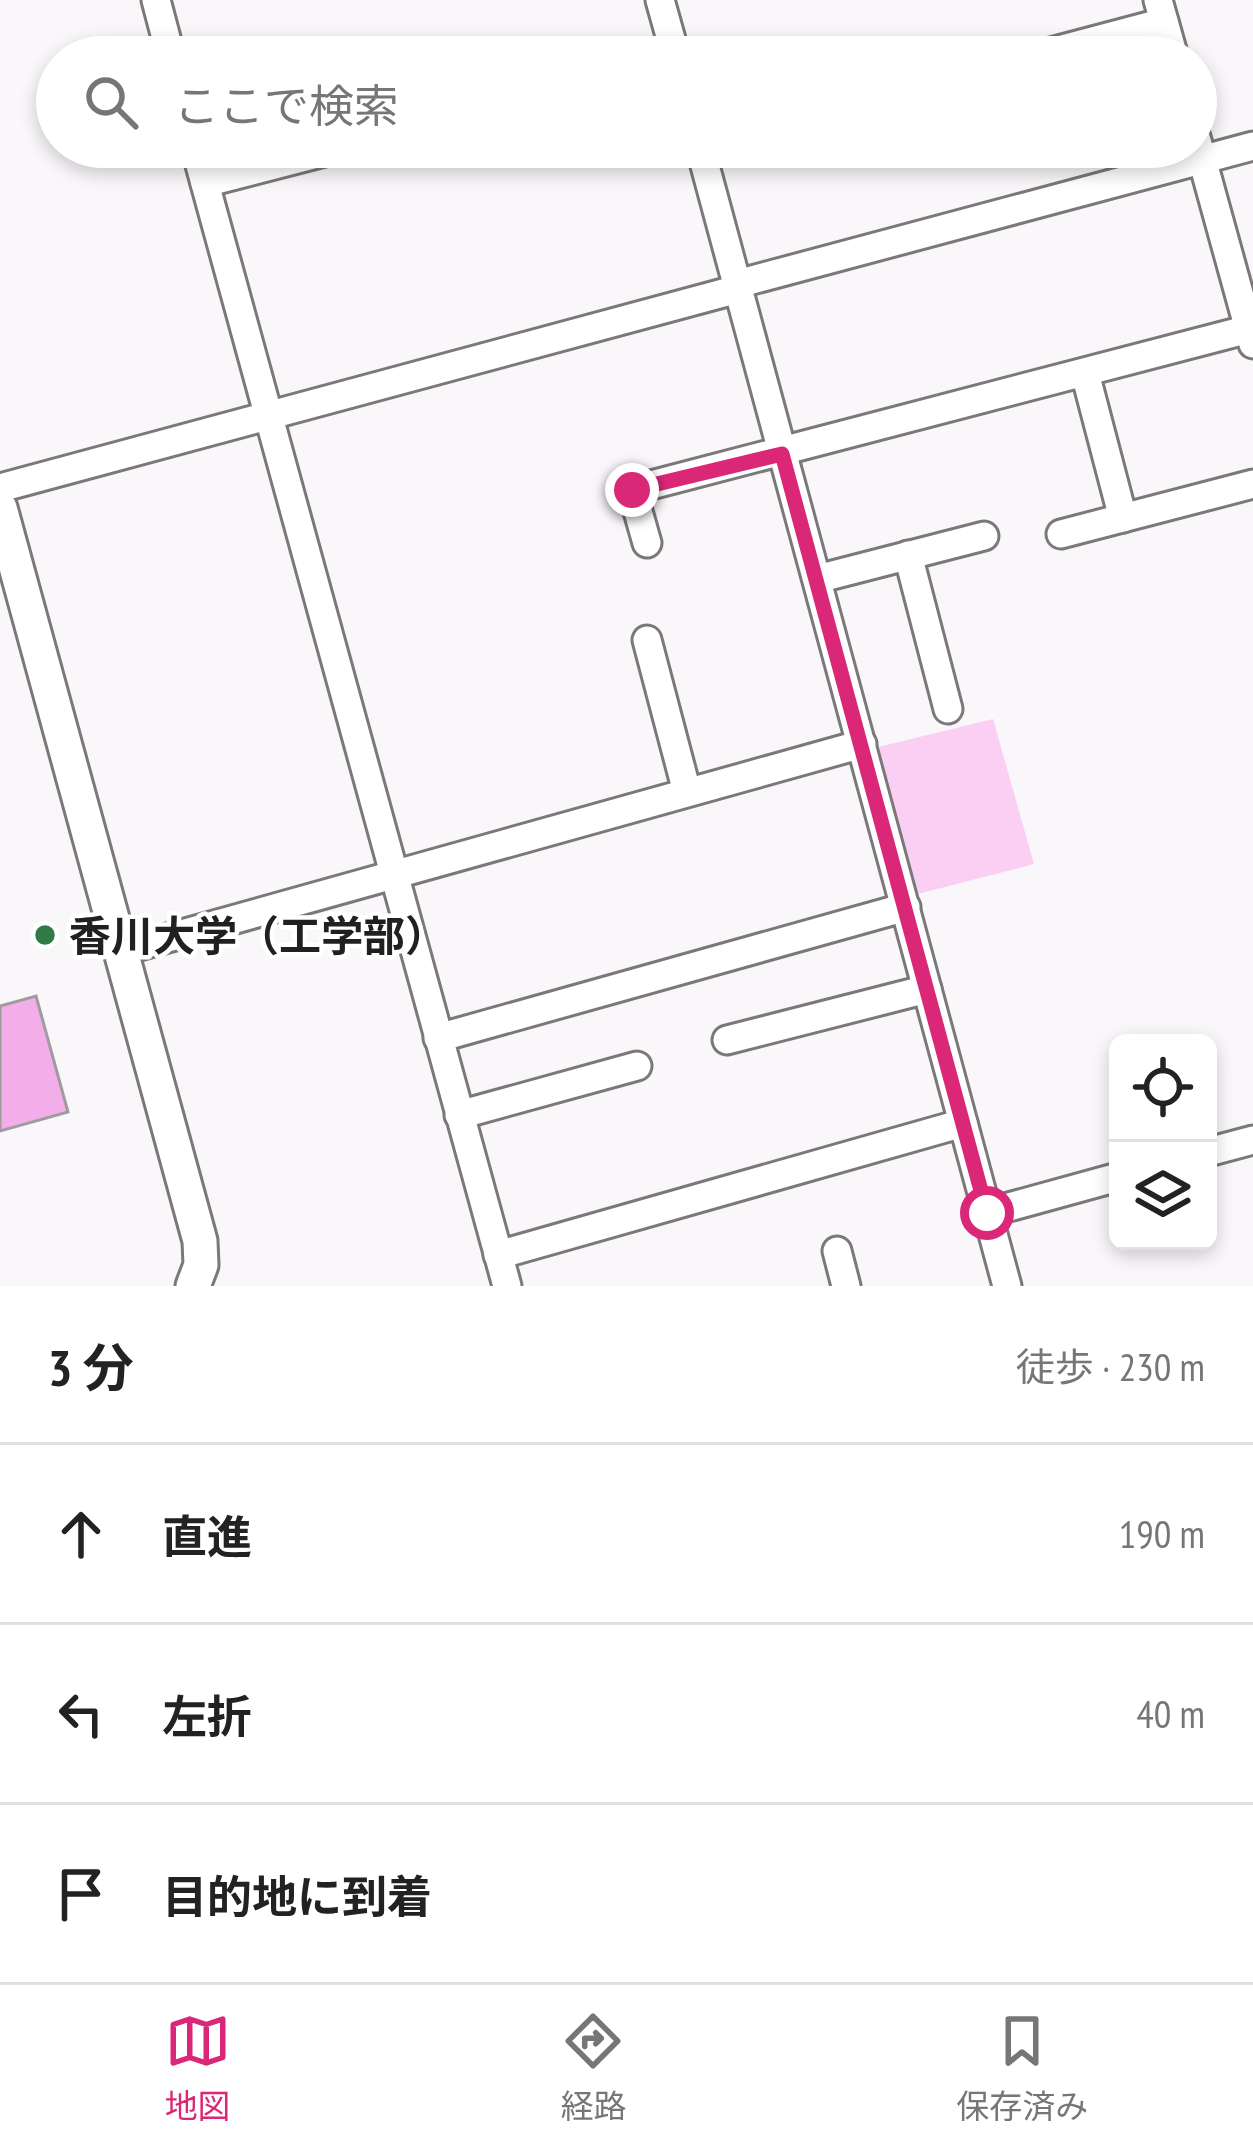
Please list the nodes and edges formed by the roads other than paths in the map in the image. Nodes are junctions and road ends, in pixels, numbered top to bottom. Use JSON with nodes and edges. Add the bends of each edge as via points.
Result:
{"nodes":[{"id":1,"x":156,"y":0,"type":"edge"},
{"id":2,"x":660,"y":0,"type":"edge"},
{"id":3,"x":1161,"y":11,"type":"edge"},
{"id":4,"x":165,"y":36,"type":"edge"},
{"id":5,"x":670,"y":36,"type":"edge"},
{"id":6,"x":1091,"y":36,"type":"edge"},
{"id":7,"x":1253,"y":146,"type":"edge"},
{"id":8,"x":1217,"y":147,"type":"edge"},
{"id":9,"x":201,"y":168,"type":"edge"},
{"id":10,"x":263,"y":168,"type":"edge"},
{"id":11,"x":706,"y":168,"type":"edge"},
{"id":12,"x":1132,"y":168,"type":"edge"},
{"id":13,"x":1205,"y":168,"type":"edge"},
{"id":14,"x":205,"y":183,"type":"junction"},
{"id":15,"x":738,"y":286,"type":"junction"},
{"id":16,"x":1251,"y":337,"type":"edge"},
{"id":17,"x":1085,"y":373,"type":"junction"},
{"id":18,"x":269,"y":418,"type":"junction"},
{"id":19,"x":782,"y":454,"type":"junction"},
{"id":20,"x":1253,"y":484,"type":"edge"},
{"id":21,"x":0,"y":488,"type":"edge"},
{"id":22,"x":0,"y":508,"type":"edge"},
{"id":23,"x":1123,"y":518,"type":"junction"},
{"id":24,"x":1061,"y":534,"type":"dead end"},
{"id":25,"x":984,"y":536,"type":"dead end"},
{"id":26,"x":647,"y":543,"type":"dead end"},
{"id":27,"x":908,"y":555,"type":"junction"},
{"id":28,"x":817,"y":579,"type":"junction"},
{"id":29,"x":647,"y":640,"type":"dead end"},
{"id":30,"x":948,"y":709,"type":"dead end"},
{"id":31,"x":862,"y":744,"type":"junction"},
{"id":32,"x":687,"y":792,"type":"junction"},
{"id":33,"x":393,"y":873,"type":"junction"},
{"id":34,"x":905,"y":908,"type":"junction"},
{"id":35,"x":121,"y":951,"type":"junction"},
{"id":36,"x":927,"y":988,"type":"junction"},
{"id":37,"x":438,"y":1038,"type":"junction"},
{"id":38,"x":727,"y":1040,"type":"dead end"},
{"id":39,"x":637,"y":1066,"type":"dead end"},
{"id":40,"x":459,"y":1114,"type":"junction"},
{"id":41,"x":963,"y":1124,"type":"junction"},
{"id":42,"x":1253,"y":1140,"type":"edge"},
{"id":43,"x":1217,"y":1150,"type":"edge"},
{"id":44,"x":1109,"y":1179,"type":"edge"},
{"id":45,"x":987,"y":1213,"type":"junction"},
{"id":46,"x":837,"y":1252,"type":"dead end"},
{"id":47,"x":498,"y":1255,"type":"junction"},
{"id":48,"x":193,"y":1286,"type":"edge"},
{"id":49,"x":507,"y":1286,"type":"edge"},
{"id":50,"x":846,"y":1286,"type":"edge"},
{"id":51,"x":1006,"y":1286,"type":"edge"}],
"edges":[{"from":1,"to":4,"type":"street"},
{"from":2,"to":5,"type":"street"},
{"from":3,"to":6,"type":"street"},
{"from":7,"to":8,"type":"street"},
{"from":9,"to":14,"type":"street"},
{"from":10,"to":14,"type":"street"},
{"from":11,"to":15,"type":"street"},
{"from":12,"to":15,"type":"street"},
{"from":13,"to":16,"type":"street"},
{"from":14,"to":18,"type":"street"},
{"from":15,"to":18,"type":"street"},
{"from":15,"to":19,"type":"street"},
{"from":16,"to":17,"type":"street"},
{"from":17,"to":19,"type":"street"},
{"from":17,"to":23,"type":"street"},
{"from":18,"to":21,"type":"street"},
{"from":18,"to":33,"type":"street"},
{"from":19,"to":26,"type":"street","via":[[632,490]]},
{"from":19,"to":28,"type":"street"},
{"from":20,"to":23,"type":"street"},
{"from":22,"to":35,"type":"street"},
{"from":23,"to":24,"type":"street"},
{"from":25,"to":27,"type":"street"},
{"from":27,"to":28,"type":"street"},
{"from":27,"to":30,"type":"street"},
{"from":28,"to":31,"type":"street"},
{"from":29,"to":32,"type":"street"},
{"from":31,"to":32,"type":"street"},
{"from":31,"to":34,"type":"street"},
{"from":32,"to":33,"type":"street"},
{"from":33,"to":35,"type":"street"},
{"from":33,"to":37,"type":"street"},
{"from":34,"to":36,"type":"street"},
{"from":34,"to":37,"type":"street"},
{"from":35,"to":48,"type":"street","via":[[200,1241]]},
{"from":36,"to":38,"type":"street"},
{"from":36,"to":41,"type":"street"},
{"from":37,"to":40,"type":"street"},
{"from":39,"to":40,"type":"street"},
{"from":40,"to":47,"type":"street"},
{"from":41,"to":45,"type":"street"},
{"from":41,"to":47,"type":"street"},
{"from":42,"to":43,"type":"street"},
{"from":44,"to":45,"type":"street"},
{"from":45,"to":51,"type":"street"},
{"from":46,"to":50,"type":"street"},
{"from":47,"to":49,"type":"street"}]}
